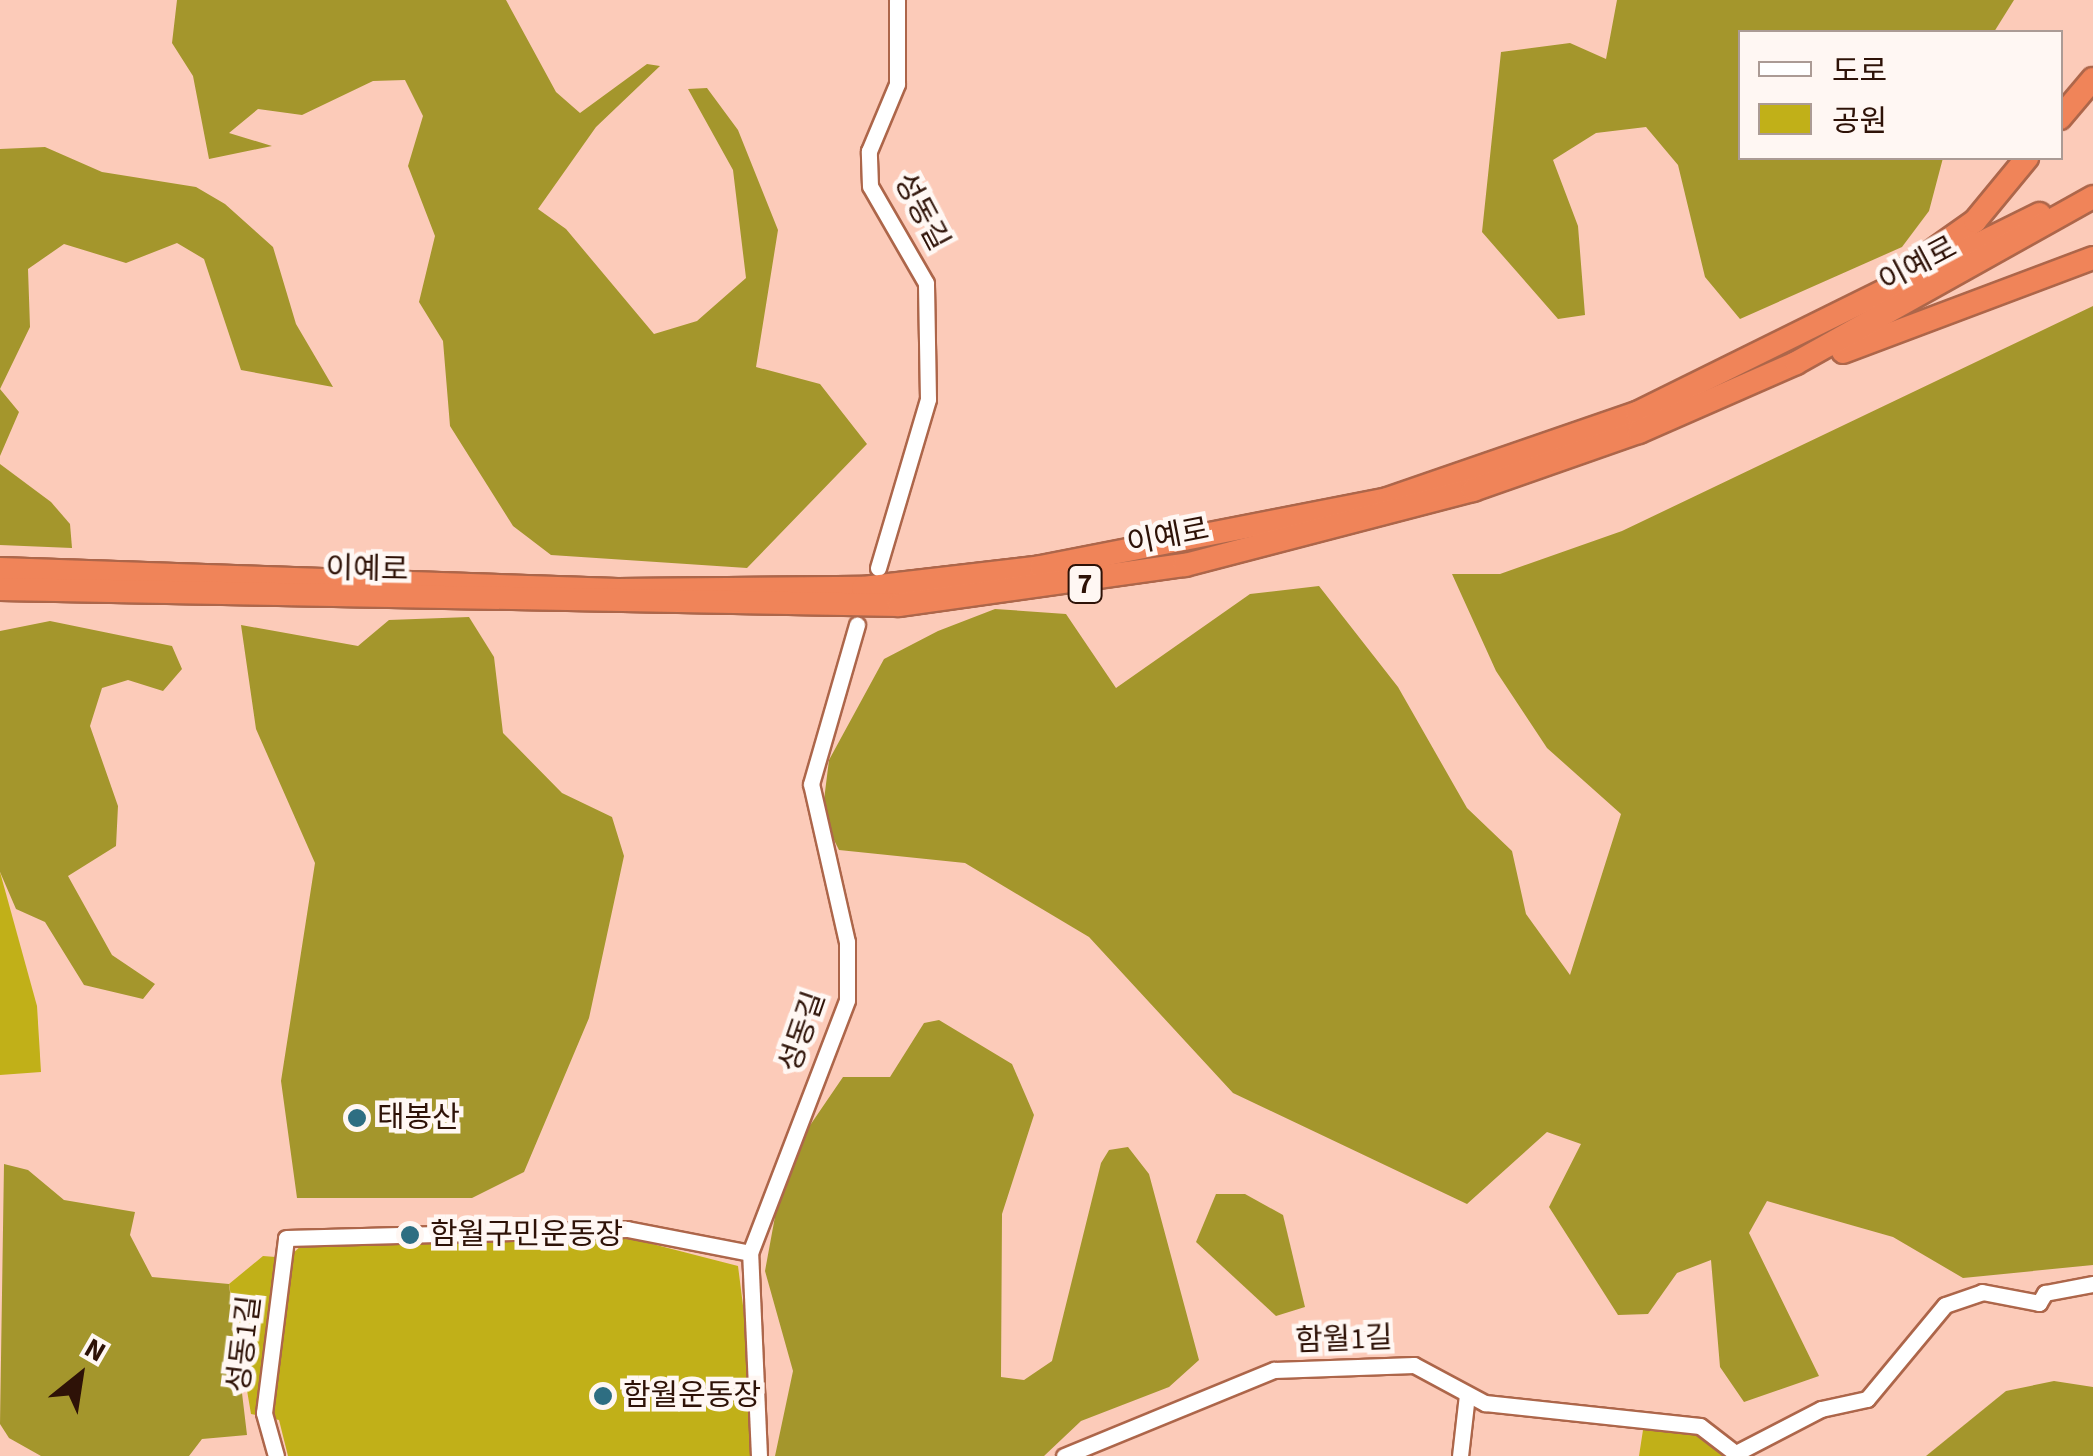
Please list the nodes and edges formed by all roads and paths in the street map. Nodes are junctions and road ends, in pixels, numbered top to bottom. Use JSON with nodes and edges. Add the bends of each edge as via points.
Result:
{"nodes":[{"id":1,"x":897,"y":0,"type":"edge"},
{"id":2,"x":2093,"y":78,"type":"edge"},
{"id":3,"x":2063,"y":114,"type":"edge"},
{"id":4,"x":2025,"y":160,"type":"edge"},
{"id":5,"x":2093,"y":179,"type":"edge"},
{"id":6,"x":2093,"y":197,"type":"edge"},
{"id":7,"x":2093,"y":258,"type":"edge"},
{"id":8,"x":1740,"y":379,"type":"junction"},
{"id":9,"x":878,"y":568,"type":"dead end"},
{"id":10,"x":0,"y":569,"type":"edge"},
{"id":11,"x":0,"y":589,"type":"edge"},
{"id":12,"x":858,"y":625,"type":"dead end"},
{"id":13,"x":750,"y":1253,"type":"junction"},
{"id":14,"x":2093,"y":1284,"type":"edge"},
{"id":15,"x":1467,"y":1395,"type":"junction"},
{"id":16,"x":1739,"y":1454,"type":"edge"},
{"id":17,"x":276,"y":1456,"type":"edge"},
{"id":18,"x":759,"y":1456,"type":"edge"},
{"id":19,"x":1064,"y":1456,"type":"edge"},
{"id":20,"x":1460,"y":1456,"type":"edge"}],
"edges":[{"from":1,"to":9,"type":"street","name":"성동길","via":[[897,84],[869,151],[870,186],[926,283],[928,399]]},
{"from":2,"to":3,"type":"highway"},
{"from":4,"to":8,"type":"highway","via":[[1975,221]]},
{"from":5,"to":8,"type":"highway","name":"이예로","number":"7"},
{"from":6,"to":8,"type":"highway","name":"이예로","number":"7","via":[[2008,251]]},
{"from":7,"to":8,"type":"highway"},
{"from":8,"to":10,"type":"highway","name":"이예로","number":"7","via":[[1388,499],[1041,567],[882,586],[618,590]]},
{"from":8,"to":11,"type":"highway","name":"이예로","number":"7","via":[[1383,516],[1043,592],[711,608]]},
{"from":12,"to":13,"type":"street","name":"성동길","via":[[811,784],[847,942],[846,1000]]},
{"from":13,"to":17,"type":"street","name":"성동1길","via":[[627,1229],[286,1238],[264,1413]]},
{"from":13,"to":18,"type":"street","name":"성동길"},
{"from":14,"to":16,"type":"street","via":[[2045,1293],[2039,1303],[1982,1292],[1944,1305],[1867,1399],[1821,1409]]},
{"from":15,"to":16,"type":"street","name":"함월1길","via":[[1700,1426]]},
{"from":15,"to":19,"type":"street","name":"함월1길","via":[[1414,1365],[1274,1370]]},
{"from":15,"to":20,"type":"street"}]}
